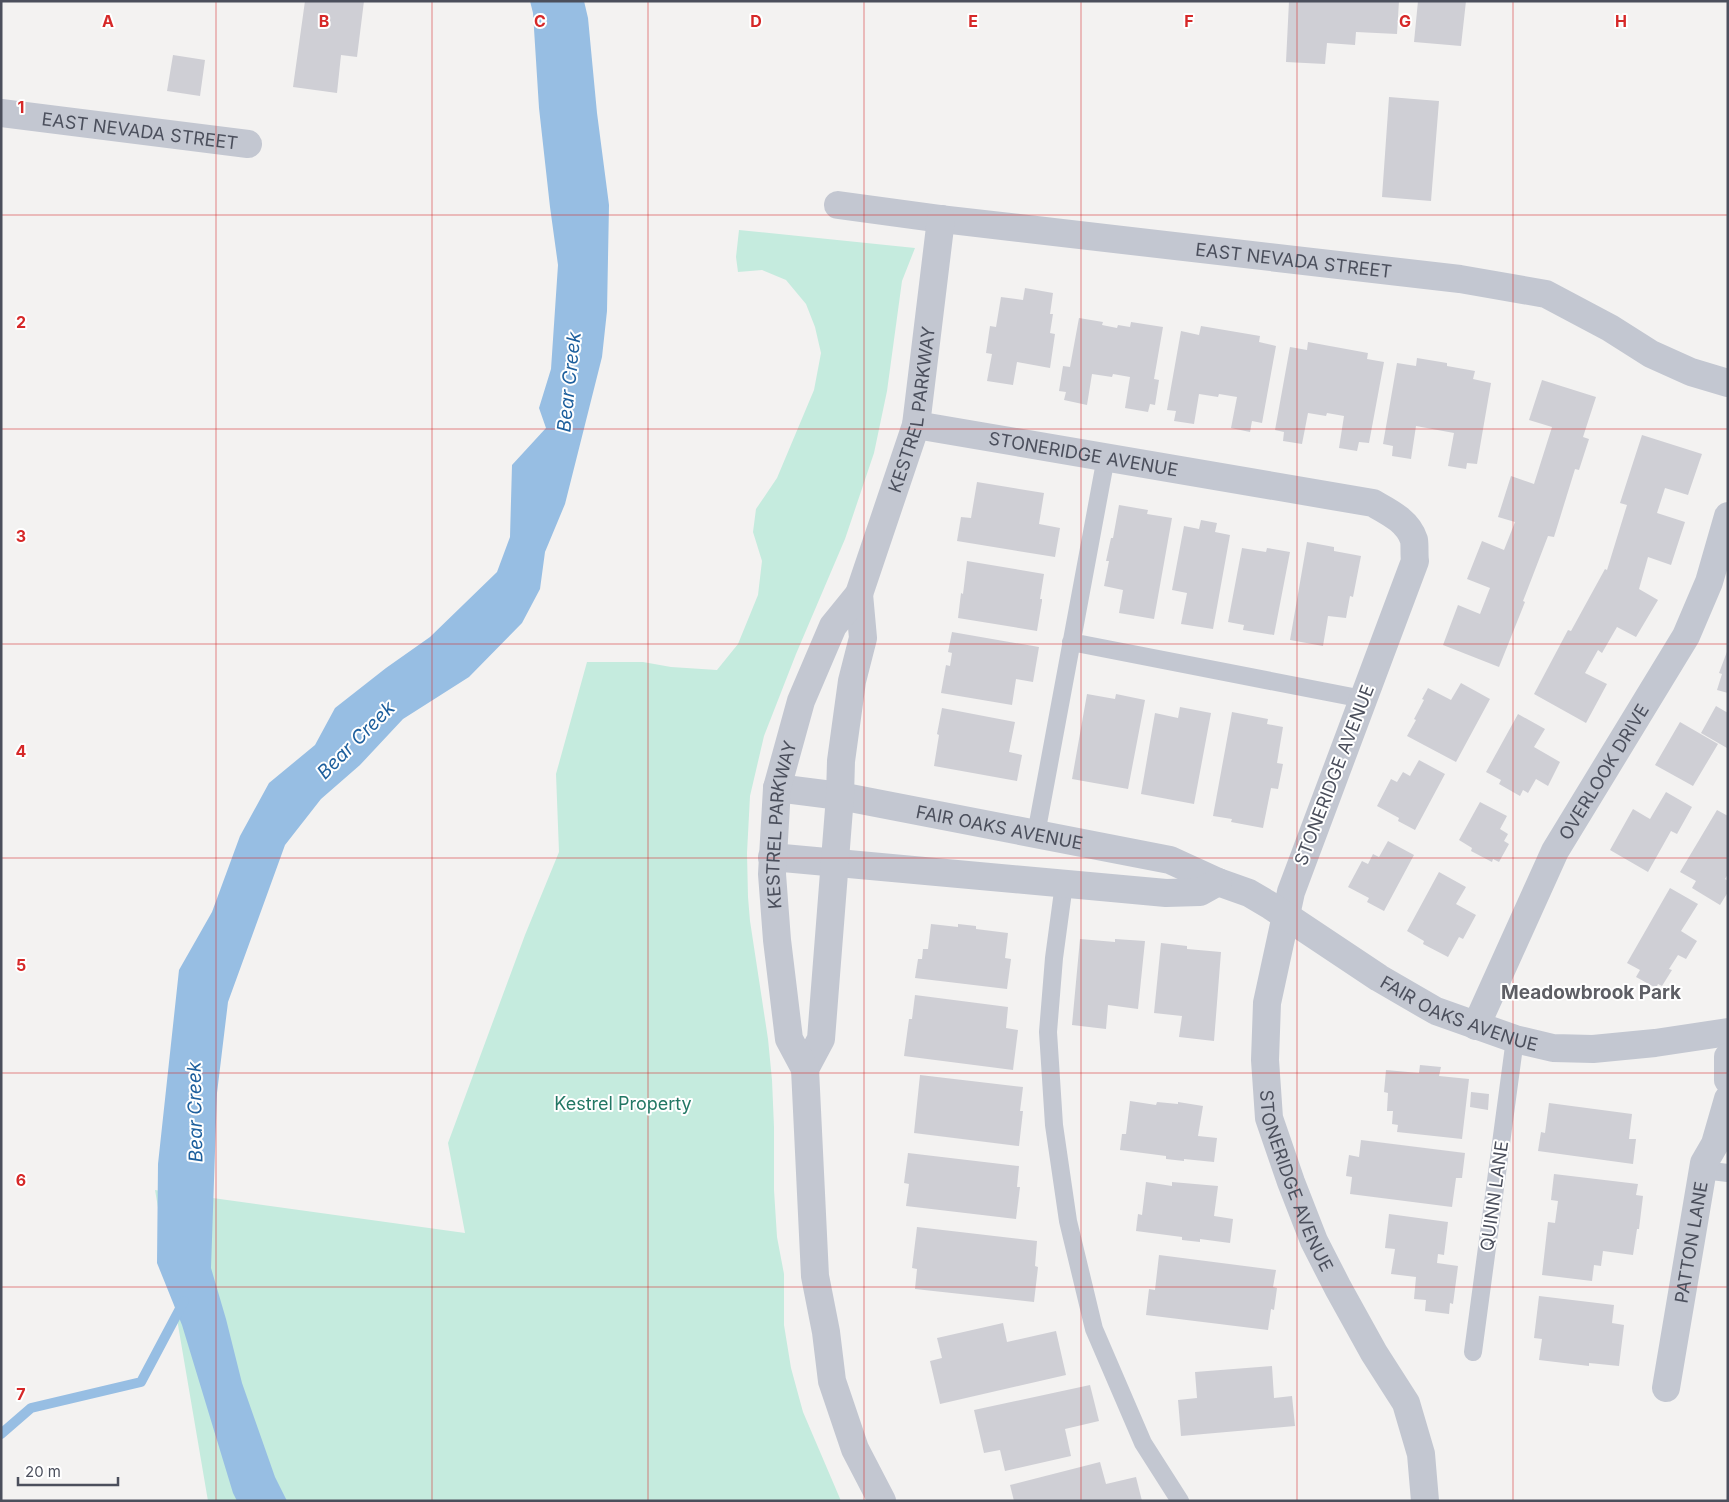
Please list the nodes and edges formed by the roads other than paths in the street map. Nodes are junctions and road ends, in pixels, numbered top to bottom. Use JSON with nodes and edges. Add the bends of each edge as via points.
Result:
{"nodes":[{"id":1,"x":1,"y":113,"type":"edge"},
{"id":2,"x":248,"y":144,"type":"dead end"},
{"id":3,"x":838,"y":206,"type":"dead end"},
{"id":4,"x":941,"y":219,"type":"junction"},
{"id":5,"x":1728,"y":383,"type":"edge"},
{"id":6,"x":916,"y":425,"type":"junction"},
{"id":7,"x":1106,"y":457,"type":"junction"},
{"id":8,"x":1728,"y":516,"type":"edge"},
{"id":9,"x":859,"y":594,"type":"junction"},
{"id":10,"x":1072,"y":642,"type":"junction"},
{"id":11,"x":1363,"y":699,"type":"junction"},
{"id":12,"x":777,"y":788,"type":"junction"},
{"id":13,"x":840,"y":796,"type":"junction"},
{"id":14,"x":1036,"y":834,"type":"junction"},
{"id":15,"x":772,"y":857,"type":"junction"},
{"id":16,"x":834,"y":863,"type":"junction"},
{"id":17,"x":1218,"y":882,"type":"junction"},
{"id":18,"x":1064,"y":884,"type":"junction"},
{"id":19,"x":1286,"y":915,"type":"junction"},
{"id":20,"x":1476,"y":1026,"type":"junction"},
{"id":21,"x":1728,"y":1032,"type":"edge"},
{"id":22,"x":1515,"y":1039,"type":"junction"},
{"id":23,"x":1728,"y":1057,"type":"edge"},
{"id":24,"x":805,"y":1069,"type":"junction"},
{"id":25,"x":1728,"y":1080,"type":"edge"},
{"id":26,"x":1728,"y":1100,"type":"edge"},
{"id":27,"x":1716,"y":1171,"type":"edge"},
{"id":28,"x":1473,"y":1352,"type":"dead end"},
{"id":29,"x":1666,"y":1388,"type":"dead end"},
{"id":30,"x":882,"y":1501,"type":"edge"},
{"id":31,"x":1180,"y":1501,"type":"edge"},
{"id":32,"x":1425,"y":1501,"type":"edge"}],
"edges":[{"from":1,"to":2,"type":"street","name":"EAST NEVADA STREET"},
{"from":3,"to":4,"type":"street","name":"EAST NEVADA STREET"},
{"from":4,"to":5,"type":"street","name":"EAST NEVADA STREET","via":[[1460,278],[1546,294],[1651,354],[1691,372]]},
{"from":4,"to":6,"type":"street","name":"KESTREL PARKWAY"},
{"from":6,"to":7,"type":"street","name":"STONERIDGE AVENUE"},
{"from":6,"to":9,"type":"street","name":"KESTREL PARKWAY"},
{"from":7,"to":10,"type":"lane"},
{"from":7,"to":11,"type":"street","name":"STONERIDGE AVENUE","via":[[1373,503],[1404,524],[1414,540],[1414,560]]},
{"from":8,"to":20,"type":"street","name":"OVERLOOK DRIVE","via":[[1708,582],[1686,636],[1555,851]]},
{"from":9,"to":12,"type":"street","name":"KESTREL PARKWAY","via":[[833,626],[804,693]]},
{"from":9,"to":13,"type":"street","name":"KESTREL PARKWAY","via":[[863,638],[852,681],[841,761]]},
{"from":10,"to":11,"type":"lane"},
{"from":10,"to":14,"type":"lane"},
{"from":11,"to":19,"type":"street","name":"STONERIDGE AVENUE","via":[[1299,868]]},
{"from":12,"to":13,"type":"street","name":"FAIR OAKS AVENUE"},
{"from":12,"to":15,"type":"street","name":"KESTREL PARKWAY"},
{"from":13,"to":14,"type":"street","name":"FAIR OAKS AVENUE"},
{"from":13,"to":16,"type":"street","name":"KESTREL PARKWAY"},
{"from":14,"to":17,"type":"street","name":"FAIR OAKS AVENUE","via":[[1170,860]]},
{"from":15,"to":16,"type":"street"},
{"from":15,"to":24,"type":"street","name":"KESTREL PARKWAY","via":[[777,940],[789,1039]]},
{"from":16,"to":18,"type":"street"},
{"from":16,"to":24,"type":"street","name":"KESTREL PARKWAY","via":[[821,1039]]},
{"from":17,"to":18,"type":"street","via":[[1200,892],[1166,893]]},
{"from":17,"to":19,"type":"street","name":"FAIR OAKS AVENUE","via":[[1249,893]]},
{"from":18,"to":31,"type":"lane","via":[[1048,1032],[1054,1125],[1068,1221],[1094,1329],[1143,1443]]},
{"from":19,"to":20,"type":"street","name":"FAIR OAKS AVENUE","via":[[1379,978],[1436,1011]]},
{"from":19,"to":32,"type":"street","name":"STONERIDGE AVENUE","via":[[1267,1003],[1265,1060],[1269,1118],[1314,1242],[1374,1353],[1406,1403],[1421,1454]]},
{"from":20,"to":22,"type":"street","name":"FAIR OAKS AVENUE"},
{"from":21,"to":22,"type":"street","name":"FAIR OAKS AVENUE","via":[[1593,1049],[1553,1048]]},
{"from":22,"to":28,"type":"lane","name":"QUINN LANE"},
{"from":23,"to":25,"type":"street"},
{"from":24,"to":30,"type":"street","name":"KESTREL PARKWAY","via":[[815,1276],[832,1381],[855,1449]]},
{"from":26,"to":27,"type":"street","name":"PATTON LANE","via":[[1715,1144],[1704,1163]]},
{"from":27,"to":29,"type":"street","name":"PATTON LANE"}]}
